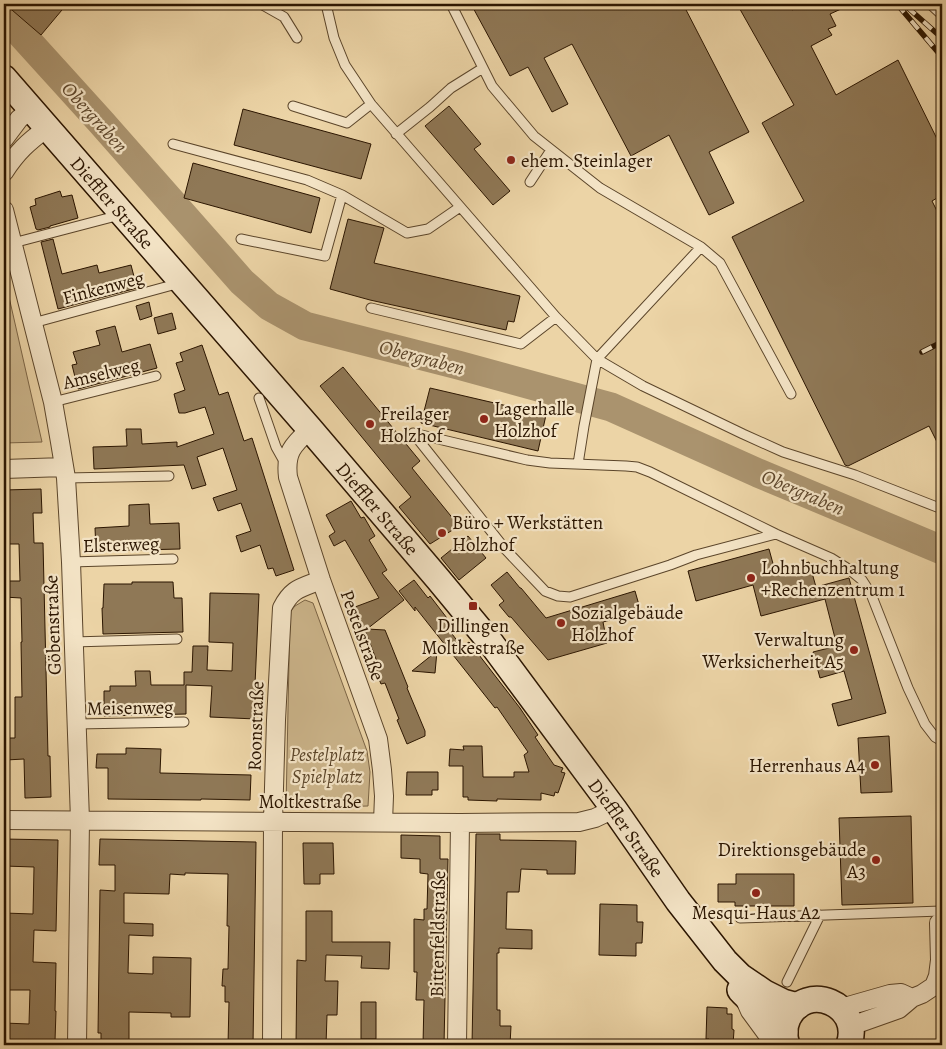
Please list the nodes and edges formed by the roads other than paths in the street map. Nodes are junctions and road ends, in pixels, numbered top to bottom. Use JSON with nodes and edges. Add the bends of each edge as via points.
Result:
{"nodes":[{"id":1,"x":261,"y":4,"type":"edge"},
{"id":2,"x":326,"y":4,"type":"edge"},
{"id":3,"x":451,"y":4,"type":"edge"},
{"id":4,"x":930,"y":4,"type":"edge"},
{"id":5,"x":942,"y":15,"type":"edge"},
{"id":6,"x":297,"y":38,"type":"dead end"},
{"id":7,"x":483,"y":68,"type":"junction"},
{"id":8,"x":4,"y":78,"type":"edge"},
{"id":9,"x":371,"y":104,"type":"junction"},
{"id":10,"x":293,"y":106,"type":"dead end"},
{"id":11,"x":31,"y":109,"type":"junction"},
{"id":12,"x":47,"y":128,"type":"junction"},
{"id":13,"x":396,"y":134,"type":"junction"},
{"id":14,"x":4,"y":139,"type":"edge"},
{"id":15,"x":173,"y":144,"type":"dead end"},
{"id":16,"x":551,"y":150,"type":"junction"},
{"id":17,"x":4,"y":172,"type":"edge"},
{"id":18,"x":530,"y":182,"type":"dead end"},
{"id":19,"x":342,"y":195,"type":"junction"},
{"id":20,"x":460,"y":207,"type":"junction"},
{"id":21,"x":4,"y":210,"type":"edge"},
{"id":22,"x":122,"y":214,"type":"junction"},
{"id":23,"x":241,"y":238,"type":"dead end"},
{"id":24,"x":8,"y":244,"type":"edge"},
{"id":25,"x":701,"y":247,"type":"junction"},
{"id":26,"x":182,"y":282,"type":"junction"},
{"id":27,"x":371,"y":308,"type":"dead end"},
{"id":28,"x":556,"y":316,"type":"junction"},
{"id":29,"x":33,"y":323,"type":"junction"},
{"id":30,"x":597,"y":359,"type":"junction"},
{"id":31,"x":156,"y":376,"type":"dead end"},
{"id":32,"x":791,"y":394,"type":"dead end"},
{"id":33,"x":259,"y":398,"type":"dead end"},
{"id":34,"x":53,"y":402,"type":"junction"},
{"id":35,"x":310,"y":429,"type":"junction"},
{"id":36,"x":578,"y":464,"type":"junction"},
{"id":37,"x":287,"y":465,"type":"junction"},
{"id":38,"x":4,"y":469,"type":"edge"},
{"id":39,"x":65,"y":472,"type":"junction"},
{"id":40,"x":169,"y":476,"type":"dead end"},
{"id":41,"x":942,"y":509,"type":"edge"},
{"id":42,"x":776,"y":534,"type":"junction"},
{"id":43,"x":173,"y":559,"type":"dead end"},
{"id":44,"x":71,"y":562,"type":"junction"},
{"id":45,"x":322,"y":580,"type":"junction"},
{"id":46,"x":177,"y":639,"type":"dead end"},
{"id":47,"x":73,"y":642,"type":"junction"},
{"id":48,"x":184,"y":722,"type":"dead end"},
{"id":49,"x":77,"y":724,"type":"junction"},
{"id":50,"x":942,"y":741,"type":"edge"},
{"id":51,"x":614,"y":809,"type":"junction"},
{"id":52,"x":4,"y":820,"type":"edge"},
{"id":53,"x":80,"y":820,"type":"junction"},
{"id":54,"x":273,"y":822,"type":"junction"},
{"id":55,"x":383,"y":822,"type":"junction"},
{"id":56,"x":460,"y":823,"type":"junction"},
{"id":57,"x":941,"y":914,"type":"edge"},
{"id":58,"x":820,"y":915,"type":"junction"},
{"id":59,"x":740,"y":918,"type":"dead end"},
{"id":60,"x":725,"y":961,"type":"junction"},
{"id":61,"x":787,"y":982,"type":"dead end"},
{"id":62,"x":798,"y":1006,"type":"junction"},
{"id":63,"x":849,"y":1033,"type":"edge"},
{"id":64,"x":782,"y":1041,"type":"edge"},
{"id":65,"x":77,"y":1045,"type":"edge"},
{"id":66,"x":272,"y":1045,"type":"edge"},
{"id":67,"x":457,"y":1045,"type":"edge"}],
"edges":[{"from":1,"to":6,"type":"lane","via":[[284,17]]},
{"from":2,"to":9,"type":"lane","via":[[345,65]]},
{"from":3,"to":7,"type":"lane"},
{"from":4,"to":5,"type":"lane"},
{"from":7,"to":13,"type":"lane","via":[[451,88]]},
{"from":7,"to":16,"type":"lane","via":[[498,94],[534,136]]},
{"from":8,"to":11,"type":"main road","name":"Dieffler Straße"},
{"from":9,"to":10,"type":"lane","via":[[347,123]]},
{"from":9,"to":13,"type":"lane"},
{"from":11,"to":12,"type":"main road","name":"Dieffler Straße"},
{"from":11,"to":14,"type":"street"},
{"from":12,"to":17,"type":"street","via":[[28,142]]},
{"from":12,"to":22,"type":"main road","name":"Dieffler Straße"},
{"from":13,"to":20,"type":"lane"},
{"from":15,"to":19,"type":"lane","via":[[307,180]]},
{"from":16,"to":18,"type":"lane"},
{"from":16,"to":25,"type":"lane","via":[[600,188]]},
{"from":19,"to":20,"type":"lane","via":[[407,233],[428,229]]},
{"from":19,"to":23,"type":"lane","via":[[325,256]]},
{"from":20,"to":28,"type":"lane"},
{"from":21,"to":24,"type":"street","name":"Göbenstraße"},
{"from":22,"to":24,"type":"lane"},
{"from":22,"to":26,"type":"main road","name":"Dieffler Straße"},
{"from":24,"to":29,"type":"street","name":"Göbenstraße"},
{"from":25,"to":30,"type":"lane"},
{"from":25,"to":32,"type":"lane","via":[[720,263]]},
{"from":26,"to":29,"type":"lane","name":"Finkenweg"},
{"from":26,"to":35,"type":"main road","name":"Dieffler Straße"},
{"from":27,"to":28,"type":"lane","via":[[521,344]]},
{"from":28,"to":30,"type":"lane"},
{"from":29,"to":34,"type":"street","name":"Göbenstraße"},
{"from":30,"to":36,"type":"lane"},
{"from":30,"to":41,"type":"lane","via":[[643,386],[783,452],[855,475]]},
{"from":31,"to":34,"type":"lane","name":"Amselweg"},
{"from":33,"to":37,"type":"lane","name":"Pestelstraße","via":[[276,447]]},
{"from":34,"to":39,"type":"street","name":"Göbenstraße"},
{"from":35,"to":37,"type":"street","via":[[296,443]]},
{"from":35,"to":51,"type":"main road","name":"Dieffler Straße","via":[[491,643]]},
{"from":36,"to":42,"type":"lane","via":[[632,467],[650,472]]},
{"from":36,"to":42,"type":"lane","via":[[527,460],[413,433],[506,550],[545,591],[558,596],[570,597],[696,555]]},
{"from":37,"to":45,"type":"street","name":"Pestelstraße","via":[[288,477]]},
{"from":38,"to":39,"type":"street"},
{"from":39,"to":40,"type":"lane"},
{"from":39,"to":44,"type":"street","name":"Göbenstraße"},
{"from":42,"to":50,"type":"lane","via":[[831,558],[862,580],[871,594],[925,724]]},
{"from":43,"to":44,"type":"lane","name":"Elsterweg"},
{"from":44,"to":47,"type":"street","name":"Göbenstraße"},
{"from":45,"to":54,"type":"street","name":"Roonstraße","via":[[296,589],[282,608]]},
{"from":45,"to":55,"type":"street","name":"Pestelstraße","via":[[378,739],[384,796]]},
{"from":46,"to":47,"type":"lane"},
{"from":47,"to":49,"type":"street","name":"Göbenstraße"},
{"from":48,"to":49,"type":"lane","name":"Meisenweg"},
{"from":49,"to":53,"type":"street","name":"Göbenstraße"},
{"from":51,"to":56,"type":"street","name":"Moltkestraße","via":[[579,822]]},
{"from":51,"to":60,"type":"main road","name":"Dieffler Straße","via":[[678,901]]},
{"from":52,"to":53,"type":"street","name":"Moltkestraße"},
{"from":53,"to":54,"type":"street","name":"Moltkestraße"},
{"from":53,"to":65,"type":"street","name":"Göbenstraße"},
{"from":54,"to":55,"type":"street","name":"Moltkestraße"},
{"from":54,"to":66,"type":"street","name":"Roonstraße"},
{"from":55,"to":56,"type":"street","name":"Moltkestraße"},
{"from":56,"to":67,"type":"street","name":"Bittenfeldstraße"},
{"from":57,"to":58,"type":"lane"},
{"from":57,"to":63,"type":"street","via":[[940,960],[934,986],[899,1009]]},
{"from":58,"to":59,"type":"lane"},
{"from":58,"to":61,"type":"lane"},
{"from":60,"to":62,"type":"main road","name":"Dieffler Straße","via":[[765,993]]},
{"from":60,"to":64,"type":"main road","name":"Dieffler Straße","via":[[740,991],[778,1023]]},
{"from":62,"to":63,"type":"main road","via":[[815,999],[833,1003]]},
{"from":62,"to":64,"type":"main road","via":[[787,1020]]}]}
